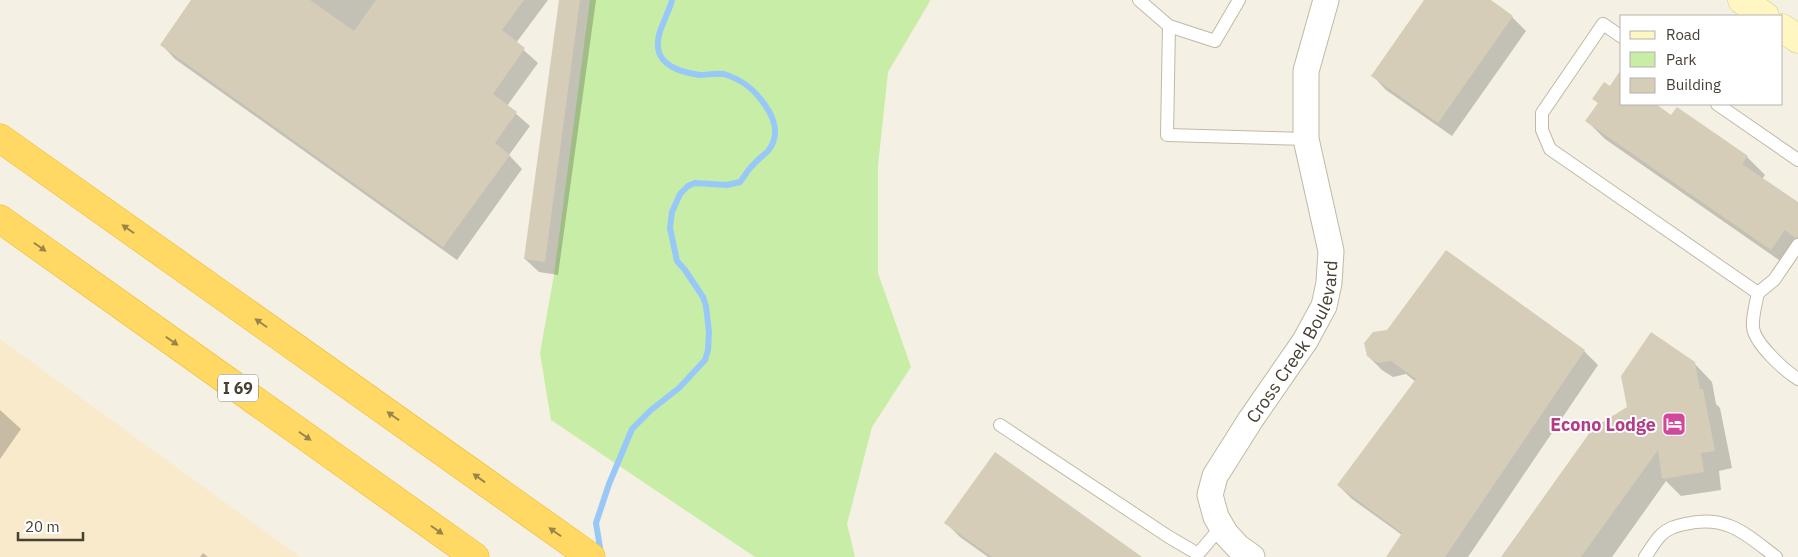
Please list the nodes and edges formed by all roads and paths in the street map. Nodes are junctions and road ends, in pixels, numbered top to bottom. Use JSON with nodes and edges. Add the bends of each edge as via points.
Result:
{"nodes":[{"id":1,"x":1139,"y":0,"type":"edge"},
{"id":2,"x":1239,"y":0,"type":"edge"},
{"id":3,"x":1326,"y":0,"type":"edge"},
{"id":4,"x":1742,"y":0,"type":"edge"},
{"id":5,"x":1764,"y":15,"type":"edge"},
{"id":6,"x":1168,"y":26,"type":"junction"},
{"id":7,"x":1783,"y":29,"type":"edge"},
{"id":8,"x":1620,"y":36,"type":"edge"},
{"id":9,"x":1798,"y":39,"type":"edge"},
{"id":10,"x":1718,"y":105,"type":"edge"},
{"id":11,"x":0,"y":138,"type":"edge"},
{"id":12,"x":1306,"y":139,"type":"junction"},
{"id":13,"x":1798,"y":160,"type":"edge"},
{"id":14,"x":0,"y":219,"type":"edge"},
{"id":15,"x":1798,"y":245,"type":"edge"},
{"id":16,"x":1758,"y":293,"type":"junction"},
{"id":17,"x":1797,"y":376,"type":"edge"},
{"id":18,"x":1000,"y":425,"type":"dead end"},
{"id":19,"x":1221,"y":527,"type":"junction"},
{"id":20,"x":1245,"y":552,"type":"edge"},
{"id":21,"x":1198,"y":556,"type":"edge"},
{"id":22,"x":475,"y":557,"type":"edge"},
{"id":23,"x":590,"y":557,"type":"edge"},
{"id":24,"x":1645,"y":557,"type":"edge"},
{"id":25,"x":1776,"y":557,"type":"edge"}],
"edges":[{"from":1,"to":6,"type":"lane"},
{"from":2,"to":6,"type":"lane","via":[[1215,41]]},
{"from":3,"to":12,"type":"street","name":"Cross Creek Boulevard","via":[[1306,71]]},
{"from":4,"to":5,"type":"main road"},
{"from":6,"to":12,"type":"lane","via":[[1167,135]]},
{"from":7,"to":9,"type":"main road"},
{"from":8,"to":16,"type":"lane","via":[[1603,24],[1542,113],[1542,130],[1550,149]]},
{"from":10,"to":13,"type":"lane"},
{"from":23,"to":11,"type":"highway","one_way":true},
{"from":12,"to":19,"type":"street","name":"Cross Creek Boulevard","via":[[1331,251],[1324,306],[1305,341],[1215,476],[1210,496]]},
{"from":14,"to":22,"type":"highway","number":"I 69","one_way":true},
{"from":15,"to":16,"type":"lane","via":[[1774,280]]},
{"from":16,"to":17,"type":"lane","via":[[1752,328],[1764,349]]},
{"from":18,"to":21,"type":"lane"},
{"from":19,"to":20,"type":"street","name":"Cross Creek Boulevard"},
{"from":19,"to":21,"type":"lane"},
{"from":24,"to":25,"type":"lane","via":[[1660,536],[1673,527],[1718,521],[1744,533]]}]}
